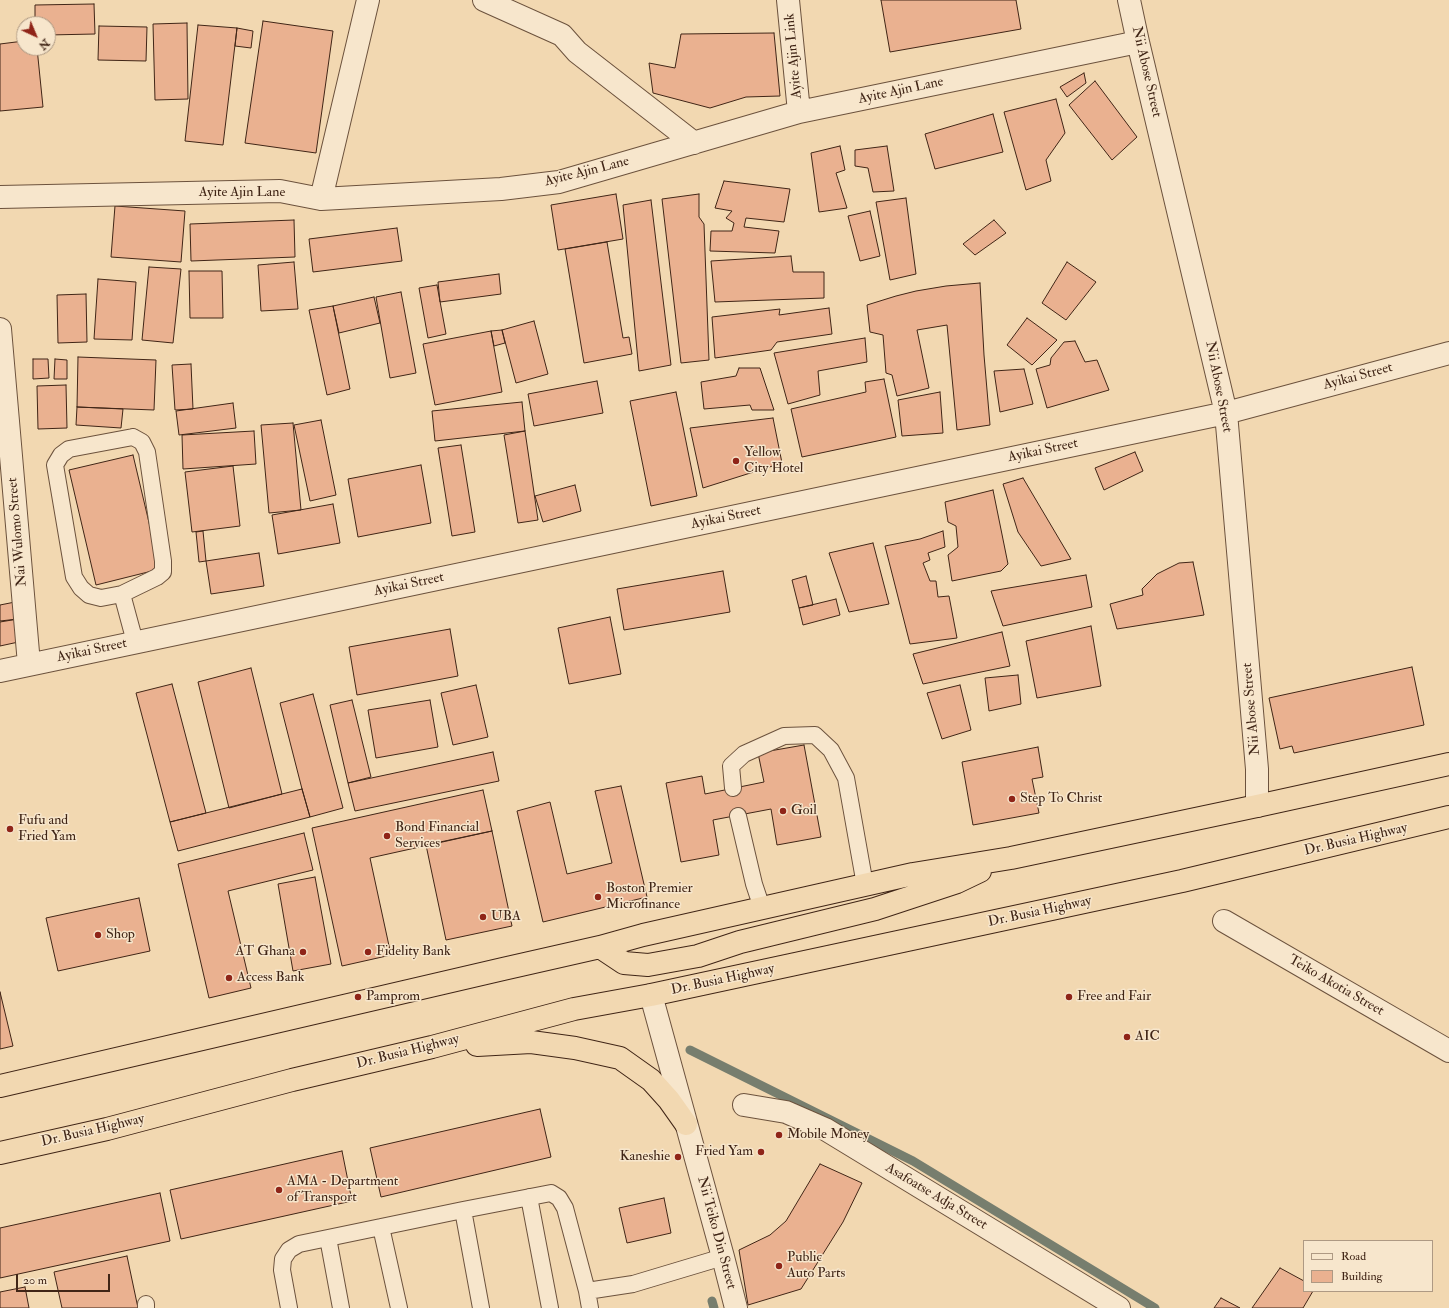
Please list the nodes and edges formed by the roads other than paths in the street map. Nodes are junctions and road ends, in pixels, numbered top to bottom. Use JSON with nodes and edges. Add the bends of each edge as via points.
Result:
{"nodes":[{"id":1,"x":368,"y":0,"type":"edge"},
{"id":2,"x":484,"y":0,"type":"edge"},
{"id":3,"x":788,"y":0,"type":"edge"},
{"id":4,"x":1129,"y":0,"type":"edge"},
{"id":5,"x":1138,"y":42,"type":"junction"},
{"id":6,"x":799,"y":112,"type":"junction"},
{"id":7,"x":694,"y":142,"type":"junction"},
{"id":8,"x":0,"y":197,"type":"edge"},
{"id":9,"x":321,"y":199,"type":"junction"},
{"id":10,"x":0,"y":328,"type":"edge"},
{"id":11,"x":1449,"y":353,"type":"edge"},
{"id":12,"x":1226,"y":413,"type":"junction"},
{"id":13,"x":122,"y":594,"type":"junction"},
{"id":14,"x":135,"y":642,"type":"junction"},
{"id":15,"x":29,"y":664,"type":"junction"},
{"id":16,"x":0,"y":671,"type":"edge"},
{"id":17,"x":1449,"y":764,"type":"edge"},
{"id":18,"x":733,"y":788,"type":"dead end"},
{"id":19,"x":1257,"y":806,"type":"junction"},
{"id":20,"x":738,"y":816,"type":"dead end"},
{"id":21,"x":1449,"y":818,"type":"edge"},
{"id":22,"x":1011,"y":858,"type":"junction"},
{"id":23,"x":865,"y":885,"type":"junction"},
{"id":24,"x":762,"y":908,"type":"junction"},
{"id":25,"x":1224,"y":921,"type":"dead end"},
{"id":26,"x":600,"y":947,"type":"junction"},
{"id":27,"x":651,"y":995,"type":"junction"},
{"id":28,"x":432,"y":1047,"type":"junction"},
{"id":29,"x":1449,"y":1050,"type":"edge"},
{"id":30,"x":0,"y":1086,"type":"edge"},
{"id":31,"x":744,"y":1105,"type":"dead end"},
{"id":32,"x":686,"y":1124,"type":"junction"},
{"id":33,"x":0,"y":1153,"type":"edge"},
{"id":34,"x":529,"y":1197,"type":"junction"},
{"id":35,"x":463,"y":1210,"type":"junction"},
{"id":36,"x":381,"y":1227,"type":"junction"},
{"id":37,"x":328,"y":1238,"type":"junction"},
{"id":38,"x":723,"y":1257,"type":"junction"},
{"id":39,"x":587,"y":1291,"type":"junction"},
{"id":40,"x":289,"y":1308,"type":"edge"},
{"id":41,"x":341,"y":1308,"type":"edge"},
{"id":42,"x":400,"y":1308,"type":"edge"},
{"id":43,"x":481,"y":1308,"type":"edge"},
{"id":44,"x":550,"y":1308,"type":"edge"},
{"id":45,"x":590,"y":1308,"type":"edge"},
{"id":46,"x":736,"y":1308,"type":"edge"},
{"id":47,"x":1119,"y":1308,"type":"edge"}],
"edges":[{"from":1,"to":9,"type":"street"},
{"from":2,"to":7,"type":"street","via":[[562,34],[577,52]]},
{"from":3,"to":6,"type":"street","name":"Ayite Ajin Link"},
{"from":4,"to":5,"type":"street","name":"Nii Abose Street"},
{"from":5,"to":6,"type":"street","name":"Ayite Ajin Lane"},
{"from":5,"to":12,"type":"street","name":"Nii Abose Street"},
{"from":6,"to":7,"type":"street","name":"Ayite Ajin Lane"},
{"from":7,"to":9,"type":"street","name":"Ayite Ajin Lane","via":[[559,182],[501,189]]},
{"from":8,"to":9,"type":"street","name":"Ayite Ajin Lane","via":[[280,191]]},
{"from":10,"to":15,"type":"street","name":"Nai Wulomo Street"},
{"from":11,"to":12,"type":"street","name":"Ayikai Street"},
{"from":12,"to":14,"type":"street","name":"Ayikai Street"},
{"from":12,"to":19,"type":"street","name":"Nii Abose Street","via":[[1257,769]]},
{"from":13,"to":13,"type":"lane","via":[[163,572],[147,452],[142,442],[133,437],[69,449],[61,455],[55,465],[74,577],[89,595],[101,598]]},
{"from":13,"to":14,"type":"lane"},
{"from":14,"to":15,"type":"street","name":"Ayikai Street"},
{"from":15,"to":16,"type":"street","name":"Ayikai Street"},
{"from":17,"to":19,"type":"highway"},
{"from":18,"to":23,"type":"lane","via":[[730,766],[744,754],[784,736],[815,735],[831,750],[846,778]]},
{"from":19,"to":22,"type":"highway"},
{"from":20,"to":24,"type":"lane"},
{"from":21,"to":27,"type":"highway","name":"Dr. Busia Highway","via":[[1182,881]]},
{"from":22,"to":23,"type":"highway","via":[[913,874]]},
{"from":22,"to":26,"type":"highway","via":[[957,882],[888,905],[740,942],[698,956],[648,965],[624,963]]},
{"from":23,"to":24,"type":"highway"},
{"from":24,"to":26,"type":"highway"},
{"from":25,"to":29,"type":"street","name":"Teiko Akotia Street"},
{"from":26,"to":30,"type":"highway"},
{"from":27,"to":28,"type":"highway","name":"Dr. Busia Highway","via":[[574,1009]]},
{"from":27,"to":32,"type":"street","name":"Nii Teiko Din Street"},
{"from":28,"to":32,"type":"highway","via":[[531,1042],[620,1058],[651,1080]]},
{"from":28,"to":33,"type":"highway","name":"Dr. Busia Highway","via":[[292,1080],[107,1129]]},
{"from":31,"to":47,"type":"street","name":"Asafoatse Adja Street","via":[[786,1112],[825,1129]]},
{"from":32,"to":38,"type":"street","name":"Nii Teiko Din Street"},
{"from":34,"to":35,"type":"lane"},
{"from":34,"to":39,"type":"lane","via":[[551,1193],[559,1198],[565,1208]]},
{"from":34,"to":44,"type":"lane"},
{"from":35,"to":36,"type":"lane"},
{"from":35,"to":43,"type":"lane"},
{"from":36,"to":37,"type":"lane"},
{"from":36,"to":42,"type":"lane"},
{"from":37,"to":40,"type":"lane","via":[[299,1244],[289,1250],[283,1258],[282,1270]]},
{"from":37,"to":41,"type":"lane"},
{"from":38,"to":39,"type":"lane","via":[[634,1284]]},
{"from":38,"to":46,"type":"street","name":"Nii Teiko Din Street"},
{"from":39,"to":45,"type":"lane"}]}
